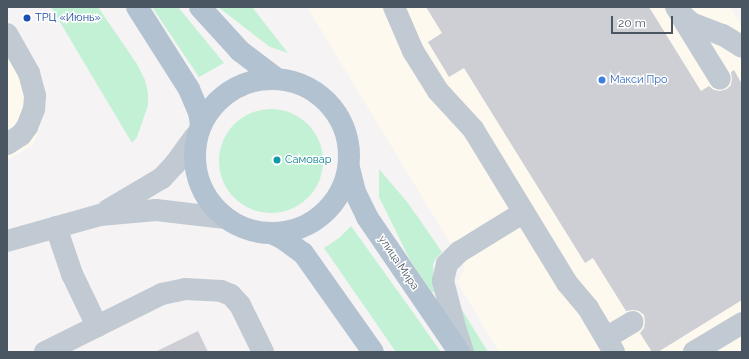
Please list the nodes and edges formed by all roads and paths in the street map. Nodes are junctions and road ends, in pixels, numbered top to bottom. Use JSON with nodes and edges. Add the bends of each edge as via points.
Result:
{"nodes":[{"id":1,"x":137,"y":7,"type":"edge"},
{"id":2,"x":200,"y":7,"type":"edge"},
{"id":3,"x":394,"y":7,"type":"edge"},
{"id":4,"x":678,"y":10,"type":"edge"},
{"id":5,"x":7,"y":34,"type":"edge"},
{"id":6,"x":742,"y":47,"type":"edge"},
{"id":7,"x":277,"y":79,"type":"junction"},
{"id":8,"x":720,"y":79,"type":"dead end"},
{"id":9,"x":198,"y":130,"type":"junction"},
{"id":10,"x":7,"y":144,"type":"edge"},
{"id":11,"x":349,"y":168,"type":"junction"},
{"id":12,"x":524,"y":212,"type":"junction"},
{"id":13,"x":100,"y":214,"type":"junction"},
{"id":14,"x":224,"y":218,"type":"junction"},
{"id":15,"x":56,"y":227,"type":"junction"},
{"id":16,"x":271,"y":233,"type":"junction"},
{"id":17,"x":7,"y":241,"type":"edge"},
{"id":18,"x":633,"y":322,"type":"dead end"},
{"id":19,"x":742,"y":323,"type":"edge"},
{"id":20,"x":98,"y":326,"type":"junction"},
{"id":21,"x":610,"y":345,"type":"edge"},
{"id":22,"x":707,"y":349,"type":"edge"},
{"id":23,"x":45,"y":352,"type":"edge"},
{"id":24,"x":263,"y":352,"type":"edge"},
{"id":25,"x":373,"y":352,"type":"edge"},
{"id":26,"x":459,"y":352,"type":"edge"},
{"id":27,"x":463,"y":352,"type":"edge"}],
"edges":[{"from":1,"to":9,"type":"main road","via":[[189,89],[199,112]]},
{"from":2,"to":7,"type":"main road","via":[[240,51]]},
{"from":3,"to":12,"type":"street","via":[[413,51],[438,91],[473,129]]},
{"from":4,"to":6,"type":"street","via":[[691,23],[723,35]]},
{"from":4,"to":8,"type":"street"},
{"from":5,"to":10,"type":"street","via":[[29,73],[35,96],[34,108],[27,127],[21,135]]},
{"from":7,"to":9,"type":"main road","via":[[254,83],[233,92],[214,107]]},
{"from":7,"to":11,"type":"main road","via":[[310,87],[334,108],[351,145]]},
{"from":9,"to":13,"type":"street","via":[[176,164],[162,178]]},
{"from":9,"to":14,"type":"main road","via":[[195,163],[198,175],[214,208]]},
{"from":11,"to":16,"type":"main road","via":[[341,186],[324,210],[303,225]]},
{"from":11,"to":26,"type":"main road","name":"улица Мира","via":[[355,192],[367,217]]},
{"from":12,"to":21,"type":"street","via":[[567,283],[588,308]]},
{"from":12,"to":27,"type":"street","via":[[459,252],[449,260],[445,269],[443,281]]},
{"from":13,"to":14,"type":"street","via":[[156,210]]},
{"from":13,"to":15,"type":"street"},
{"from":14,"to":16,"type":"main road","via":[[250,231]]},
{"from":15,"to":17,"type":"street"},
{"from":15,"to":20,"type":"street","via":[[72,274]]},
{"from":16,"to":25,"type":"main road","via":[[303,252]]},
{"from":18,"to":21,"type":"street"},
{"from":19,"to":22,"type":"street"},
{"from":20,"to":23,"type":"street"},
{"from":20,"to":24,"type":"street","via":[[167,292],[185,289],[221,291],[231,295],[240,305]]}]}
